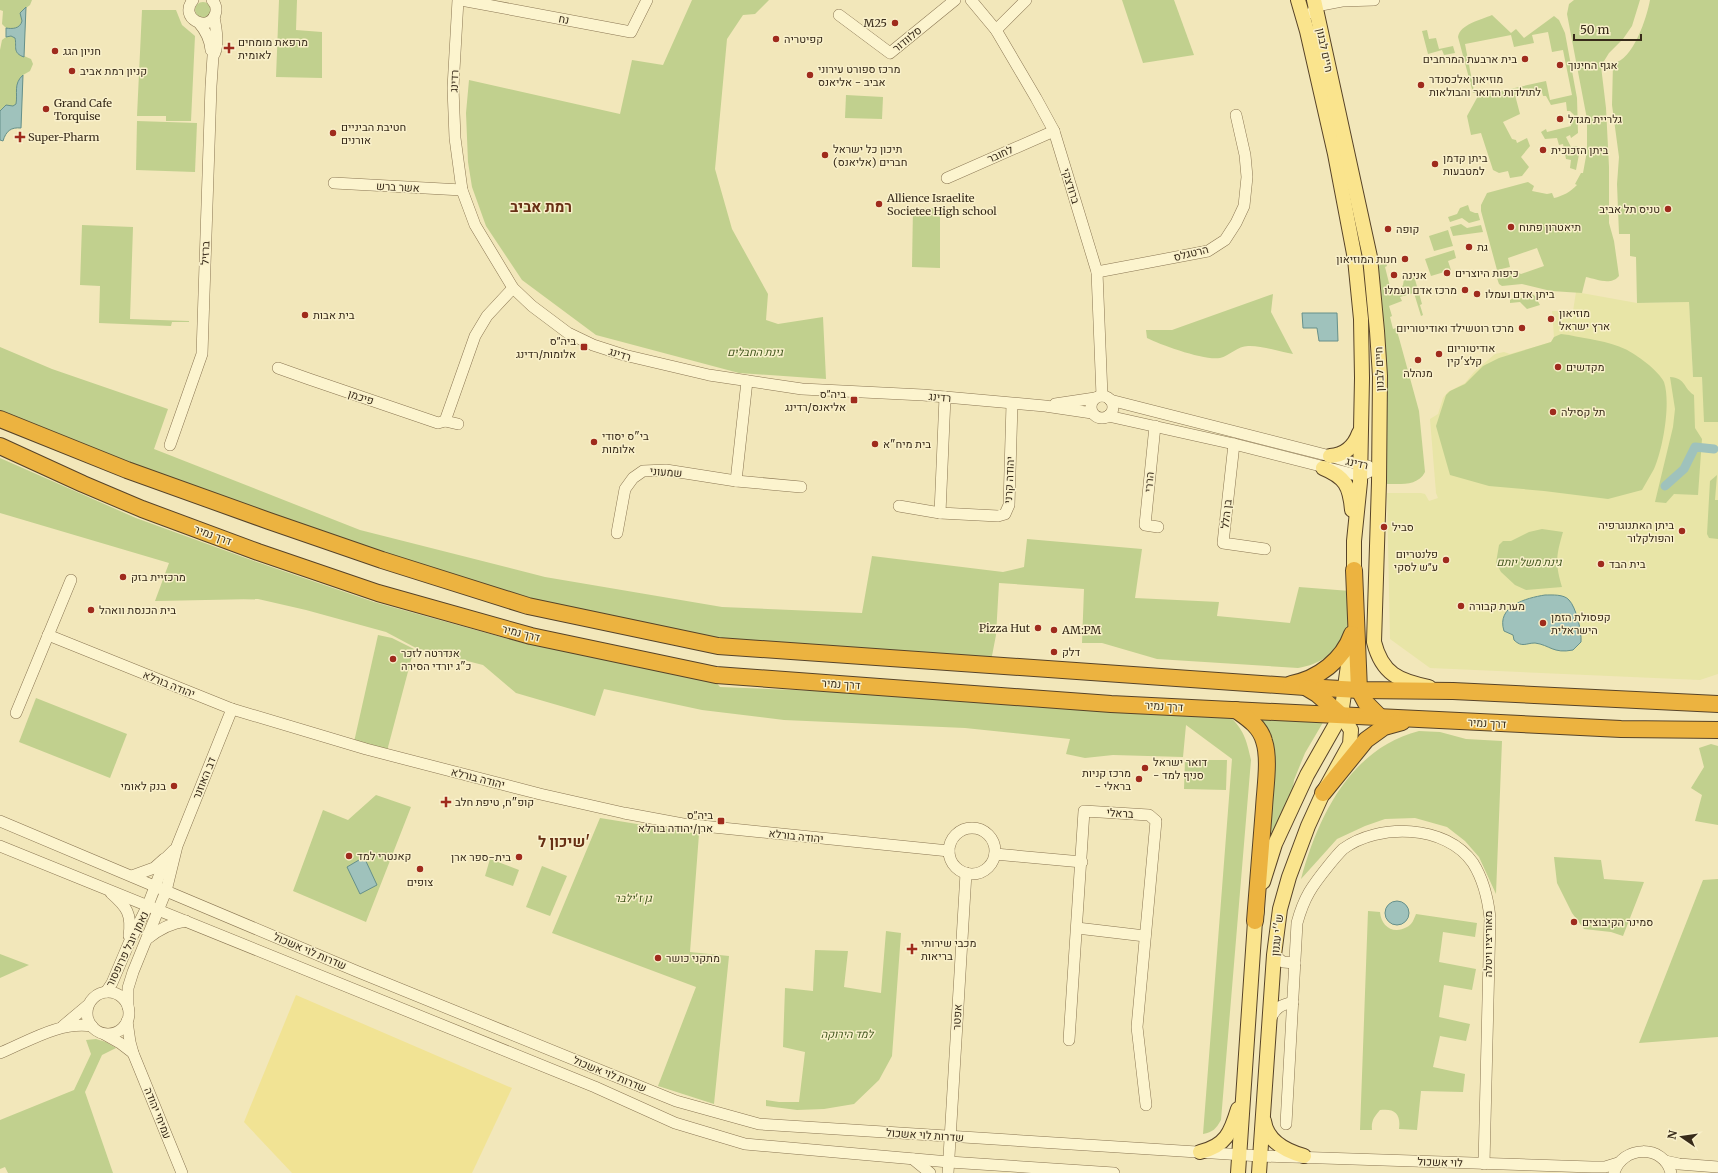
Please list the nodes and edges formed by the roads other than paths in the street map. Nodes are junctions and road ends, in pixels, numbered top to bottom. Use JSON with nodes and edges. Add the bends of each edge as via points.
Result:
{"nodes":[{"id":1,"x":193,"y":0,"type":"edge"},
{"id":2,"x":458,"y":0,"type":"edge"},
{"id":3,"x":461,"y":0,"type":"edge"},
{"id":4,"x":647,"y":0,"type":"edge"},
{"id":5,"x":955,"y":0,"type":"edge"},
{"id":6,"x":971,"y":0,"type":"edge"},
{"id":7,"x":1026,"y":0,"type":"edge"},
{"id":8,"x":1298,"y":0,"type":"edge"},
{"id":9,"x":1374,"y":0,"type":"edge"},
{"id":10,"x":1315,"y":3,"type":"edge"},
{"id":11,"x":215,"y":6,"type":"edge"},
{"id":12,"x":838,"y":15,"type":"dead end"},
{"id":13,"x":199,"y":23,"type":"junction"},
{"id":14,"x":996,"y":30,"type":"junction"},
{"id":15,"x":1307,"y":31,"type":"junction"},
{"id":16,"x":213,"y":56,"type":"junction"},
{"id":17,"x":1236,"y":116,"type":"dead end"},
{"id":18,"x":1054,"y":131,"type":"junction"},
{"id":19,"x":947,"y":178,"type":"dead end"},
{"id":20,"x":334,"y":183,"type":"dead end"},
{"id":21,"x":462,"y":190,"type":"junction"},
{"id":22,"x":1097,"y":272,"type":"junction"},
{"id":23,"x":513,"y":288,"type":"junction"},
{"id":24,"x":278,"y":368,"type":"dead end"},
{"id":25,"x":747,"y":381,"type":"junction"},
{"id":26,"x":945,"y":397,"type":"junction"},
{"id":27,"x":1102,"y":398,"type":"junction"},
{"id":28,"x":1012,"y":404,"type":"junction"},
{"id":29,"x":1044,"y":406,"type":"junction"},
{"id":30,"x":1092,"y":413,"type":"junction"},
{"id":31,"x":1108,"y":416,"type":"junction"},
{"id":32,"x":0,"y":419,"type":"edge"},
{"id":33,"x":445,"y":421,"type":"junction"},
{"id":34,"x":458,"y":424,"type":"dead end"},
{"id":35,"x":1155,"y":426,"type":"junction"},
{"id":36,"x":1361,"y":426,"type":"junction"},
{"id":37,"x":1234,"y":444,"type":"junction"},
{"id":38,"x":170,"y":445,"type":"dead end"},
{"id":39,"x":0,"y":446,"type":"edge"},
{"id":40,"x":1301,"y":455,"type":"junction"},
{"id":41,"x":1326,"y":462,"type":"junction"},
{"id":42,"x":1379,"y":467,"type":"junction"},
{"id":43,"x":1360,"y":471,"type":"junction"},
{"id":44,"x":736,"y":481,"type":"junction"},
{"id":45,"x":801,"y":487,"type":"dead end"},
{"id":46,"x":899,"y":506,"type":"dead end"},
{"id":47,"x":940,"y":513,"type":"junction"},
{"id":48,"x":1158,"y":527,"type":"dead end"},
{"id":49,"x":617,"y":533,"type":"dead end"},
{"id":50,"x":1354,"y":541,"type":"junction"},
{"id":51,"x":1265,"y":549,"type":"dead end"},
{"id":52,"x":1354,"y":570,"type":"junction"},
{"id":53,"x":71,"y":580,"type":"dead end"},
{"id":54,"x":1352,"y":634,"type":"junction"},
{"id":55,"x":48,"y":635,"type":"junction"},
{"id":56,"x":1282,"y":685,"type":"junction"},
{"id":57,"x":1305,"y":687,"type":"junction"},
{"id":58,"x":1352,"y":689,"type":"junction"},
{"id":59,"x":1453,"y":691,"type":"junction"},
{"id":60,"x":1718,"y":704,"type":"edge"},
{"id":61,"x":232,"y":709,"type":"junction"},
{"id":62,"x":1236,"y":710,"type":"junction"},
{"id":63,"x":16,"y":713,"type":"dead end"},
{"id":64,"x":1341,"y":715,"type":"junction"},
{"id":65,"x":1380,"y":717,"type":"junction"},
{"id":66,"x":1413,"y":719,"type":"junction"},
{"id":67,"x":1718,"y":730,"type":"edge"},
{"id":68,"x":1323,"y":793,"type":"junction"},
{"id":69,"x":0,"y":821,"type":"edge"},
{"id":70,"x":0,"y":846,"type":"edge"},
{"id":71,"x":177,"y":846,"type":"junction"},
{"id":72,"x":949,"y":851,"type":"junction"},
{"id":73,"x":995,"y":854,"type":"junction"},
{"id":74,"x":166,"y":858,"type":"junction"},
{"id":75,"x":1082,"y":862,"type":"junction"},
{"id":76,"x":966,"y":873,"type":"junction"},
{"id":77,"x":132,"y":876,"type":"junction"},
{"id":78,"x":156,"y":886,"type":"junction"},
{"id":79,"x":106,"y":888,"type":"junction"},
{"id":80,"x":166,"y":891,"type":"junction"},
{"id":81,"x":148,"y":905,"type":"junction"},
{"id":82,"x":159,"y":910,"type":"junction"},
{"id":83,"x":1255,"y":920,"type":"junction"},
{"id":84,"x":186,"y":921,"type":"junction"},
{"id":85,"x":1076,"y":928,"type":"junction"},
{"id":86,"x":1145,"y":936,"type":"junction"},
{"id":87,"x":146,"y":939,"type":"junction"},
{"id":88,"x":129,"y":943,"type":"junction"},
{"id":89,"x":1274,"y":955,"type":"junction"},
{"id":90,"x":1295,"y":963,"type":"junction"},
{"id":91,"x":106,"y":992,"type":"junction"},
{"id":92,"x":1293,"y":1002,"type":"junction"},
{"id":93,"x":88,"y":1005,"type":"junction"},
{"id":94,"x":128,"y":1007,"type":"junction"},
{"id":95,"x":1270,"y":1021,"type":"junction"},
{"id":96,"x":127,"y":1022,"type":"junction"},
{"id":97,"x":92,"y":1026,"type":"junction"},
{"id":98,"x":61,"y":1028,"type":"junction"},
{"id":99,"x":103,"y":1033,"type":"junction"},
{"id":100,"x":1069,"y":1040,"type":"dead end"},
{"id":101,"x":0,"y":1053,"type":"edge"},
{"id":102,"x":133,"y":1053,"type":"junction"},
{"id":103,"x":1245,"y":1088,"type":"junction"},
{"id":104,"x":1146,"y":1104,"type":"dead end"},
{"id":105,"x":1263,"y":1117,"type":"junction"},
{"id":106,"x":1286,"y":1124,"type":"dead end"},
{"id":107,"x":951,"y":1137,"type":"junction"},
{"id":108,"x":1200,"y":1152,"type":"junction"},
{"id":109,"x":1240,"y":1154,"type":"junction"},
{"id":110,"x":1260,"y":1156,"type":"junction"},
{"id":111,"x":1304,"y":1156,"type":"junction"},
{"id":112,"x":913,"y":1159,"type":"junction"},
{"id":113,"x":1665,"y":1161,"type":"junction"},
{"id":114,"x":982,"y":1164,"type":"junction"},
{"id":115,"x":1484,"y":1164,"type":"junction"},
{"id":116,"x":948,"y":1167,"type":"edge"},
{"id":117,"x":1718,"y":1167,"type":"edge"},
{"id":118,"x":1616,"y":1168,"type":"edge"},
{"id":119,"x":182,"y":1173,"type":"edge"},
{"id":120,"x":930,"y":1173,"type":"edge"},
{"id":121,"x":967,"y":1173,"type":"edge"},
{"id":122,"x":1114,"y":1173,"type":"edge"},
{"id":123,"x":1238,"y":1173,"type":"edge"},
{"id":124,"x":1258,"y":1173,"type":"edge"},
{"id":125,"x":1671,"y":1173,"type":"edge"}],
"edges":[{"from":1,"to":13,"type":"street","name":"ברזיל","via":[[190,14]]},
{"from":2,"to":21,"type":"street","name":"רדינג","via":[[453,88],[455,138]]},
{"from":3,"to":4,"type":"street","name":"נח","via":[[631,32]]},
{"from":5,"to":12,"type":"street","name":"סלוודור","via":[[890,53]]},
{"from":6,"to":14,"type":"street","name":"ברודצקי"},
{"from":7,"to":14,"type":"street"},
{"from":8,"to":15,"type":"main road","name":"חיים לבנון"},
{"from":9,"to":10,"type":"street"},
{"from":10,"to":15,"type":"street"},
{"from":10,"to":42,"type":"main road","name":"חיים לבנון","via":[[1371,268],[1380,376]]},
{"from":11,"to":13,"type":"street","via":[[208,22]]},
{"from":11,"to":16,"type":"street","name":"ברזיל"},
{"from":13,"to":16,"type":"street","name":"ברזיל","via":[[205,30]]},
{"from":14,"to":18,"type":"street","name":"ברודצקי"},
{"from":15,"to":36,"type":"main road","name":"חיים לבנון","via":[[1335,154],[1355,259],[1361,319]]},
{"from":16,"to":38,"type":"street","name":"ברזיל","via":[[202,354]]},
{"from":17,"to":22,"type":"street","name":"הרטגלס","via":[[1247,177],[1244,206],[1225,240],[1208,252]]},
{"from":18,"to":19,"type":"street","name":"לחובר"},
{"from":18,"to":22,"type":"street","name":"ברודצקי"},
{"from":20,"to":21,"type":"street","name":"אשר ברש"},
{"from":21,"to":23,"type":"street","name":"רדינג","via":[[475,225]]},
{"from":22,"to":27,"type":"street","name":"ברודצקי"},
{"from":23,"to":25,"type":"street","name":"רדינג","via":[[546,318],[593,345],[664,365]]},
{"from":23,"to":33,"type":"street","via":[[487,316],[475,336]]},
{"from":24,"to":33,"type":"street","name":"פיכמן","via":[[438,422]]},
{"from":25,"to":26,"type":"street","name":"רדינג","via":[[802,389]]},
{"from":25,"to":44,"type":"street"},
{"from":26,"to":28,"type":"street","name":"רדינג"},
{"from":26,"to":47,"type":"street"},
{"from":27,"to":29,"type":"street","name":"רדינג"},
{"from":27,"to":30,"type":"street","via":[[1091,403]]},
{"from":27,"to":31,"type":"street","via":[[1112,403],[1112,410]]},
{"from":27,"to":40,"type":"street","name":"רדינג"},
{"from":28,"to":29,"type":"street","name":"רדינג"},
{"from":28,"to":47,"type":"street","name":"יהודה קרני","via":[[1009,505],[1006,514],[998,516]]},
{"from":29,"to":30,"type":"street","name":"רדינג"},
{"from":30,"to":31,"type":"street","via":[[1101,418]]},
{"from":31,"to":35,"type":"street","name":"רדינג"},
{"from":32,"to":56,"type":"highway","via":[[134,472],[382,560],[528,606],[703,643]]},
{"from":33,"to":34,"type":"street","name":"פיכמן"},
{"from":35,"to":37,"type":"street","name":"רדינג"},
{"from":35,"to":48,"type":"street","name":"הררי","via":[[1145,525]]},
{"from":36,"to":41,"type":"main road","via":[[1357,440],[1349,450]]},
{"from":36,"to":43,"type":"main road","name":"חיים לבנון"},
{"from":37,"to":40,"type":"street","name":"רדינג"},
{"from":37,"to":51,"type":"street","name":"בן הלל","via":[[1223,543]]},
{"from":39,"to":62,"type":"highway","name":"דרך נמיר","via":[[116,498],[258,552],[378,593],[531,636],[716,675],[1111,704]]},
{"from":40,"to":41,"type":"street","name":"רדינג"},
{"from":41,"to":43,"type":"street","name":"רדינג"},
{"from":41,"to":50,"type":"main road","via":[[1340,476],[1350,493]]},
{"from":42,"to":43,"type":"street","name":"רדינג"},
{"from":42,"to":59,"type":"main road","name":"חיים לבנון","via":[[1374,642],[1377,654],[1383,666],[1402,680]]},
{"from":43,"to":50,"type":"main road","name":"חיים לבנון"},
{"from":44,"to":45,"type":"street","name":"שמעוני"},
{"from":44,"to":49,"type":"street","name":"שמעוני","via":[[666,470],[643,471],[633,478],[625,489]]},
{"from":46,"to":47,"type":"street","name":"יהודה קרני"},
{"from":50,"to":52,"type":"main road","name":"חיים לבנון"},
{"from":52,"to":54,"type":"main road","name":"חיים לבנון"},
{"from":52,"to":58,"type":"highway"},
{"from":53,"to":55,"type":"street"},
{"from":54,"to":56,"type":"highway","via":[[1346,650],[1330,666],[1305,680]]},
{"from":54,"to":58,"type":"main road","name":"חיים לבנון"},
{"from":55,"to":61,"type":"street","name":"יהודה בורלא"},
{"from":55,"to":63,"type":"street"},
{"from":56,"to":57,"type":"highway"},
{"from":57,"to":58,"type":"highway"},
{"from":57,"to":64,"type":"highway"},
{"from":58,"to":59,"type":"highway"},
{"from":58,"to":64,"type":"highway"},
{"from":58,"to":65,"type":"highway"},
{"from":59,"to":60,"type":"highway"},
{"from":61,"to":71,"type":"street","name":"דב האוזנר"},
{"from":61,"to":72,"type":"street","name":"יהודה בורלא","via":[[366,749],[624,814],[735,830]]},
{"from":62,"to":64,"type":"highway","name":"דרך נמיר"},
{"from":62,"to":83,"type":"highway","via":[[1259,730],[1266,752]]},
{"from":64,"to":65,"type":"highway","name":"דרך נמיר"},
{"from":64,"to":68,"type":"main road","name":"ש''י עגנון","via":[[1348,724],[1352,739]]},
{"from":64,"to":83,"type":"main road","name":"ש''י עגנון","via":[[1307,775],[1275,844],[1262,884]]},
{"from":65,"to":66,"type":"highway","name":"דרך נמיר"},
{"from":66,"to":67,"type":"highway","name":"דרך נמיר","via":[[1621,729]]},
{"from":66,"to":68,"type":"highway","via":[[1384,727],[1366,740]]},
{"from":68,"to":89,"type":"main road","name":"ש''י עגנון","via":[[1287,883],[1280,909]]},
{"from":69,"to":77,"type":"street","name":"שדרות לוי אשכול"},
{"from":70,"to":79,"type":"street","name":"שדרות לוי אשכול"},
{"from":71,"to":74,"type":"street","name":"דב האוזנר"},
{"from":71,"to":80,"type":"street","name":"דב האוזנר"},
{"from":72,"to":73,"type":"street","via":[[950,843],[961,830],[976,828],[992,838]]},
{"from":72,"to":76,"type":"street","via":[[955,866]]},
{"from":73,"to":75,"type":"street"},
{"from":73,"to":76,"type":"street","via":[[988,867],[982,871]]},
{"from":74,"to":77,"type":"street","via":[[154,868]]},
{"from":74,"to":78,"type":"street","name":"דב האוזנר"},
{"from":75,"to":85,"type":"street","name":"בראלי"},
{"from":75,"to":86,"type":"street","name":"בראלי","via":[[1084,811],[1149,815],[1156,821]]},
{"from":76,"to":107,"type":"street","name":"אפטר"},
{"from":77,"to":78,"type":"street","name":"שדרות לוי אשכול"},
{"from":78,"to":80,"type":"street","name":"שדרות לוי אשכול"},
{"from":78,"to":81,"type":"street","name":"דב האוזנר"},
{"from":79,"to":81,"type":"street","name":"שדרות לוי אשכול"},
{"from":79,"to":88,"type":"street","via":[[128,911]]},
{"from":80,"to":82,"type":"street","name":"דב האוזנר"},
{"from":80,"to":107,"type":"street","name":"שדרות לוי אשכול","via":[[676,1100],[759,1124]]},
{"from":81,"to":82,"type":"street","name":"שדרות לוי אשכול"},
{"from":81,"to":88,"type":"street","name":"נאמן יובל פרופסור"},
{"from":82,"to":84,"type":"street","name":"שדרות לוי אשכול"},
{"from":82,"to":87,"type":"street","name":"נאמן יובל פרופסור"},
{"from":83,"to":103,"type":"main road","name":"ש''י עגנון"},
{"from":84,"to":87,"type":"street","via":[[162,928]]},
{"from":84,"to":112,"type":"street","name":"שדרות לוי אשכול","via":[[595,1087],[674,1123],[745,1144]]},
{"from":85,"to":86,"type":"street"},
{"from":85,"to":100,"type":"street","name":"בראלי"},
{"from":86,"to":104,"type":"street","name":"בראלי","via":[[1137,1027]]},
{"from":87,"to":94,"type":"street","name":"נאמן יובל פרופסור","via":[[129,984]]},
{"from":88,"to":91,"type":"street","name":"נאמן יובל פרופסור"},
{"from":89,"to":90,"type":"street","via":[[1283,962]]},
{"from":89,"to":95,"type":"main road","name":"ש''י עגנון"},
{"from":90,"to":92,"type":"street","name":"מאוריציו ויטלה"},
{"from":90,"to":115,"type":"street","name":"מאוריציו ויטלה","via":[[1297,923],[1312,886],[1342,850],[1356,842],[1388,832],[1429,834],[1460,851],[1472,863],[1487,896],[1490,918]]},
{"from":91,"to":93,"type":"street","via":[[95,996]]},
{"from":91,"to":94,"type":"street","via":[[122,997]]},
{"from":92,"to":95,"type":"street","via":[[1280,1006]]},
{"from":92,"to":106,"type":"street","name":"מאוריציו ויטלה"},
{"from":93,"to":97,"type":"street","via":[[87,1016]]},
{"from":93,"to":98,"type":"street"},
{"from":94,"to":96,"type":"street"},
{"from":95,"to":105,"type":"main road","name":"ש''י עגנון"},
{"from":96,"to":99,"type":"street","via":[[120,1030],[109,1034]]},
{"from":96,"to":102,"type":"street","name":"עמיחי יהודה"},
{"from":97,"to":98,"type":"street","via":[[75,1025]]},
{"from":97,"to":99,"type":"street"},
{"from":98,"to":101,"type":"street"},
{"from":99,"to":102,"type":"street"},
{"from":102,"to":119,"type":"street","name":"עמיחי יהודה"},
{"from":103,"to":108,"type":"main road","via":[[1231,1131],[1215,1147]]},
{"from":103,"to":109,"type":"main road","name":"ש''י עגנון"},
{"from":105,"to":110,"type":"main road","name":"ש''י עגנון"},
{"from":105,"to":111,"type":"main road","via":[[1265,1127],[1277,1144]]},
{"from":107,"to":108,"type":"street","name":"שדרות לוי אשכול"},
{"from":107,"to":116,"type":"street","name":"אפטר"},
{"from":108,"to":109,"type":"street","name":"שדרות לוי אשכול"},
{"from":109,"to":110,"type":"street","name":"שדרות לוי אשכול"},
{"from":109,"to":123,"type":"main road","name":"ש''י עגנון"},
{"from":110,"to":111,"type":"street","name":"לוי אשכול"},
{"from":110,"to":124,"type":"main road","name":"ש''י עגנון"},
{"from":111,"to":115,"type":"street","name":"לוי אשכול"},
{"from":112,"to":116,"type":"street","name":"שדרות לוי אשכול"},
{"from":112,"to":120,"type":"street"},
{"from":113,"to":117,"type":"street"},
{"from":113,"to":118,"type":"street","via":[[1650,1152],[1642,1151],[1625,1157]]},
{"from":113,"to":125,"type":"street"},
{"from":114,"to":116,"type":"street","name":"שדרות לוי אשכול"},
{"from":114,"to":121,"type":"street"},
{"from":114,"to":122,"type":"street","name":"שדרות לוי אשכול"},
{"from":115,"to":118,"type":"street","name":"לוי אשכול"}]}
